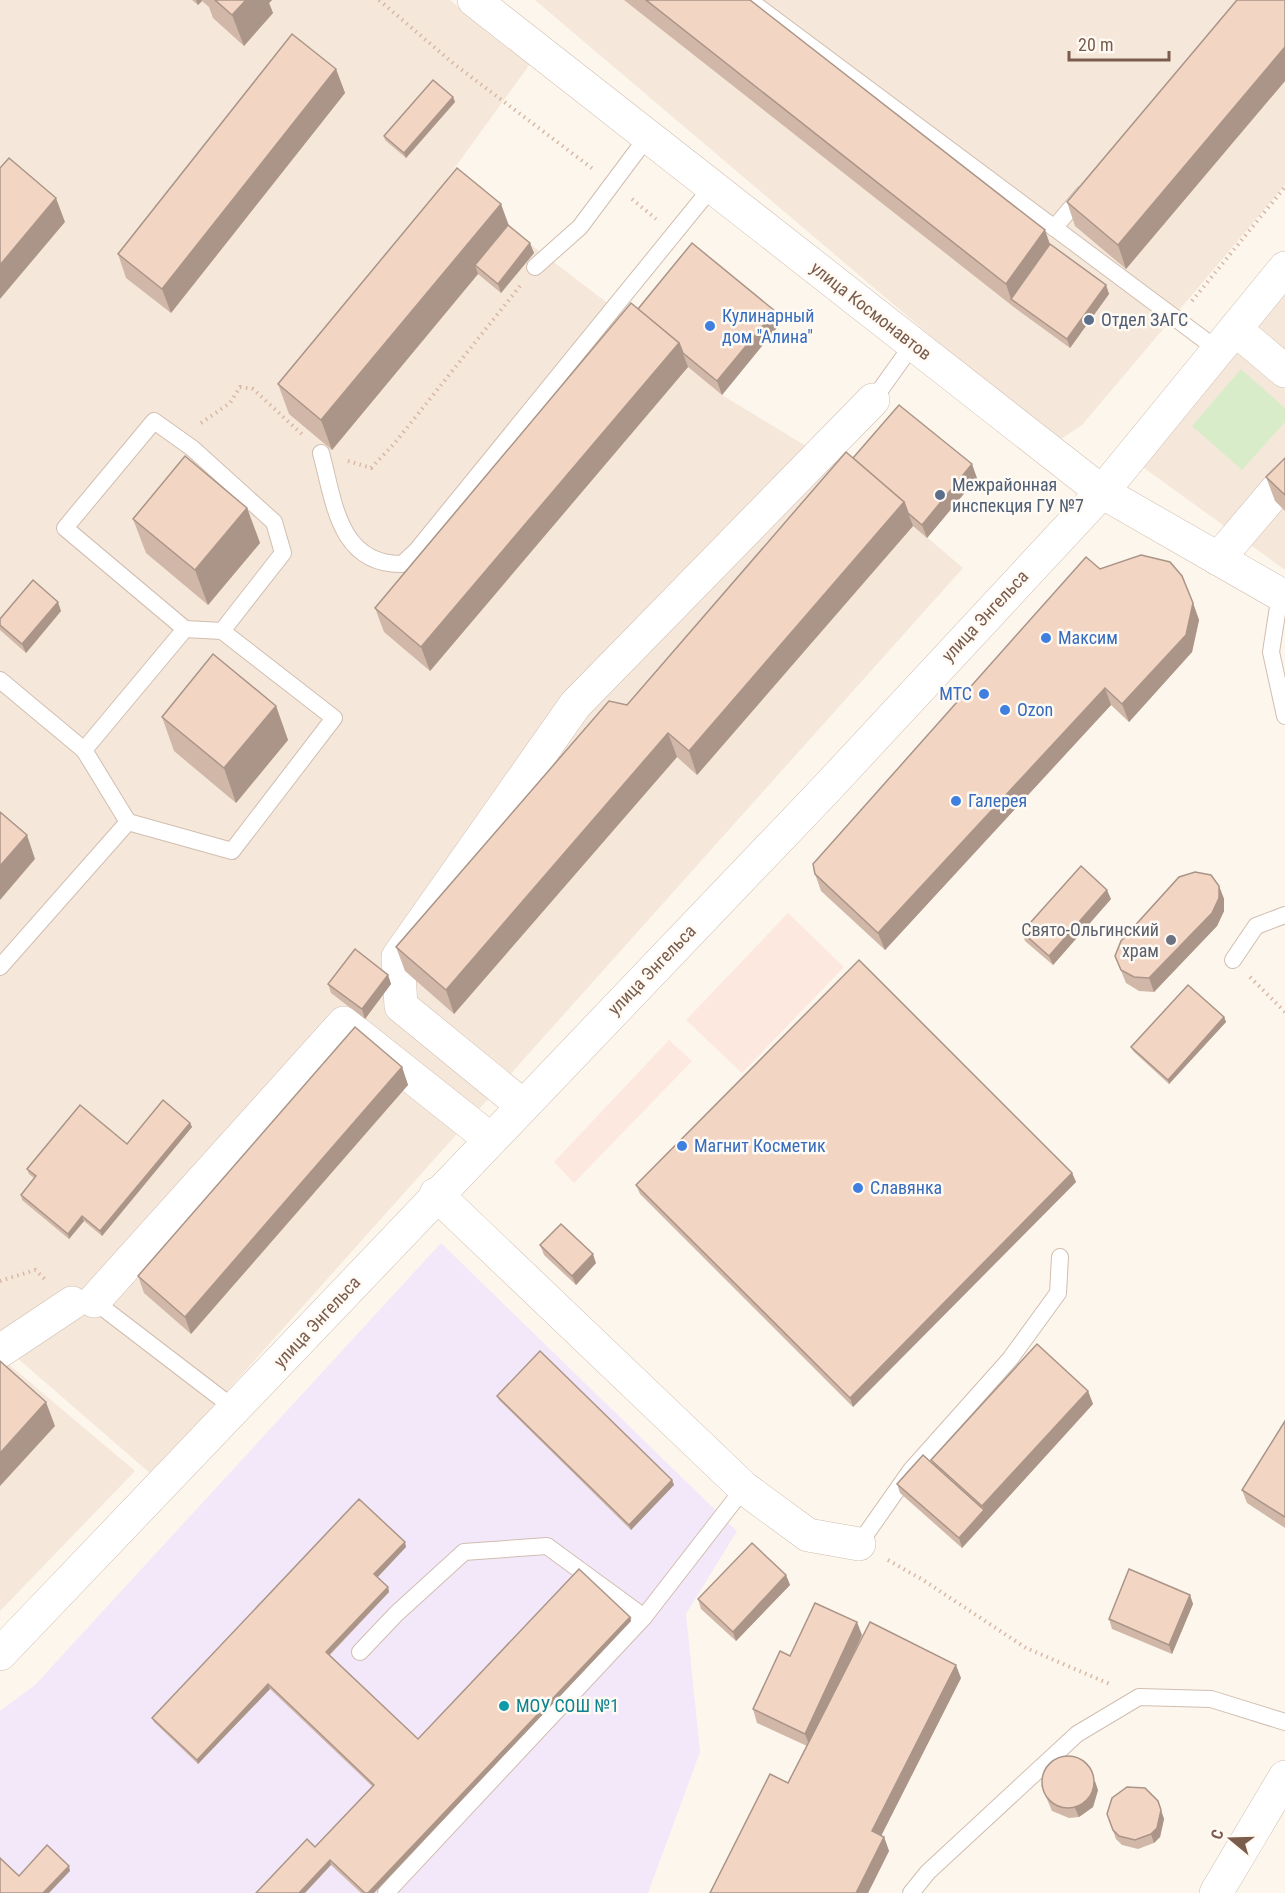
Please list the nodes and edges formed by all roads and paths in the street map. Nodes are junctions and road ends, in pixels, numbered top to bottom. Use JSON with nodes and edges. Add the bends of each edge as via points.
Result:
{"nodes":[{"id":1,"x":379,"y":0,"type":"edge"},
{"id":2,"x":474,"y":0,"type":"edge"},
{"id":3,"x":749,"y":0,"type":"edge"},
{"id":4,"x":648,"y":136,"type":"junction"},
{"id":5,"x":1093,"y":183,"type":"edge"},
{"id":6,"x":613,"y":184,"type":"junction"},
{"id":7,"x":711,"y":186,"type":"junction"},
{"id":8,"x":1285,"y":188,"type":"edge"},
{"id":9,"x":662,"y":224,"type":"dead end"},
{"id":10,"x":1054,"y":228,"type":"junction"},
{"id":11,"x":535,"y":267,"type":"joint"},
{"id":12,"x":1285,"y":268,"type":"edge"},
{"id":13,"x":1177,"y":320,"type":"junction"},
{"id":14,"x":1226,"y":339,"type":"junction"},
{"id":15,"x":913,"y":344,"type":"junction"},
{"id":16,"x":1285,"y":371,"type":"edge"},
{"id":17,"x":873,"y":400,"type":"joint"},
{"id":18,"x":175,"y":436,"type":"junction"},
{"id":19,"x":321,"y":453,"type":"junction"},
{"id":20,"x":1285,"y":480,"type":"edge"},
{"id":21,"x":1102,"y":492,"type":"junction"},
{"id":22,"x":1218,"y":559,"type":"junction"},
{"id":23,"x":1282,"y":596,"type":"edge"},
{"id":24,"x":186,"y":629,"type":"junction"},
{"id":25,"x":222,"y":632,"type":"junction"},
{"id":26,"x":0,"y":680,"type":"edge"},
{"id":27,"x":1285,"y":716,"type":"edge"},
{"id":28,"x":84,"y":750,"type":"junction"},
{"id":29,"x":128,"y":822,"type":"junction"},
{"id":30,"x":1285,"y":915,"type":"edge"},
{"id":31,"x":1233,"y":960,"type":"joint"},
{"id":32,"x":0,"y":967,"type":"edge"},
{"id":33,"x":1285,"y":1012,"type":"edge"},
{"id":34,"x":522,"y":1105,"type":"junction"},
{"id":35,"x":490,"y":1139,"type":"junction"},
{"id":36,"x":436,"y":1194,"type":"junction"},
{"id":37,"x":1060,"y":1257,"type":"dead end"},
{"id":38,"x":35,"y":1270,"type":"dead end"},
{"id":39,"x":0,"y":1281,"type":"edge"},
{"id":40,"x":83,"y":1302,"type":"junction"},
{"id":41,"x":0,"y":1351,"type":"edge"},
{"id":42,"x":235,"y":1409,"type":"junction"},
{"id":43,"x":744,"y":1488,"type":"junction"},
{"id":44,"x":859,"y":1544,"type":"junction"},
{"id":45,"x":644,"y":1617,"type":"junction"},
{"id":46,"x":360,"y":1652,"type":"dead end"},
{"id":47,"x":0,"y":1654,"type":"edge"},
{"id":48,"x":1139,"y":1697,"type":"junction"},
{"id":49,"x":1285,"y":1722,"type":"edge"},
{"id":50,"x":1285,"y":1778,"type":"edge"},
{"id":51,"x":386,"y":1893,"type":"edge"},
{"id":52,"x":911,"y":1893,"type":"edge"},
{"id":53,"x":1216,"y":1893,"type":"edge"}],
"edges":[{"from":1,"to":6,"type":"path","via":[[454,64]]},
{"from":2,"to":4,"type":"street","name":"улица Космонавтов"},
{"from":3,"to":10,"type":"lane"},
{"from":4,"to":6,"type":"lane"},
{"from":4,"to":7,"type":"street","name":"улица Космонавтов"},
{"from":5,"to":10,"type":"lane"},
{"from":6,"to":9,"type":"path"},
{"from":6,"to":11,"type":"lane","via":[[580,227]]},
{"from":7,"to":15,"type":"street","name":"улица Космонавтов"},
{"from":7,"to":19,"type":"lane","via":[[402,564],[386,564],[358,550],[342,530]]},
{"from":8,"to":13,"type":"path"},
{"from":10,"to":13,"type":"lane"},
{"from":11,"to":19,"type":"path","via":[[371,468]]},
{"from":12,"to":14,"type":"street","name":"улица Энгельса"},
{"from":13,"to":14,"type":"lane"},
{"from":14,"to":16,"type":"street"},
{"from":14,"to":21,"type":"street","name":"улица Энгельса"},
{"from":15,"to":17,"type":"lane"},
{"from":15,"to":21,"type":"street","name":"улица Космонавтов"},
{"from":17,"to":34,"type":"street","via":[[575,705],[398,957],[400,1006]]},
{"from":18,"to":19,"type":"path","via":[[230,403],[240,387],[253,388]]},
{"from":18,"to":24,"type":"lane","via":[[154,421],[65,528]]},
{"from":18,"to":25,"type":"lane","via":[[274,522],[283,553]]},
{"from":20,"to":22,"type":"street"},
{"from":21,"to":22,"type":"street","name":"улица Космонавтов"},
{"from":21,"to":34,"type":"street","name":"улица Энгельса","via":[[827,788]]},
{"from":22,"to":23,"type":"street","name":"улица Космонавтов"},
{"from":23,"to":27,"type":"lane","via":[[1270,652]]},
{"from":24,"to":25,"type":"lane"},
{"from":24,"to":28,"type":"lane"},
{"from":25,"to":29,"type":"lane","via":[[334,718],[232,851]]},
{"from":26,"to":28,"type":"lane"},
{"from":28,"to":29,"type":"lane"},
{"from":29,"to":32,"type":"lane"},
{"from":30,"to":31,"type":"lane","via":[[1256,926]]},
{"from":31,"to":33,"type":"path"},
{"from":34,"to":35,"type":"street","name":"улица Энгельса"},
{"from":35,"to":36,"type":"street","name":"улица Энгельса"},
{"from":35,"to":40,"type":"street","via":[[344,1023]]},
{"from":36,"to":42,"type":"street","name":"улица Энгельса"},
{"from":36,"to":43,"type":"street"},
{"from":37,"to":44,"type":"lane","via":[[1059,1293],[1010,1359],[912,1470]]},
{"from":38,"to":39,"type":"path"},
{"from":40,"to":41,"type":"street"},
{"from":40,"to":42,"type":"lane"},
{"from":42,"to":47,"type":"street","name":"улица Энгельса"},
{"from":43,"to":44,"type":"street","via":[[808,1535]]},
{"from":43,"to":45,"type":"lane"},
{"from":44,"to":48,"type":"path","via":[[923,1580],[1026,1648]]},
{"from":45,"to":46,"type":"lane","via":[[547,1546],[464,1552]]},
{"from":45,"to":51,"type":"lane"},
{"from":48,"to":49,"type":"lane","via":[[1211,1699]]},
{"from":48,"to":52,"type":"lane","via":[[1077,1734],[936,1864]]},
{"from":50,"to":53,"type":"street"}]}
